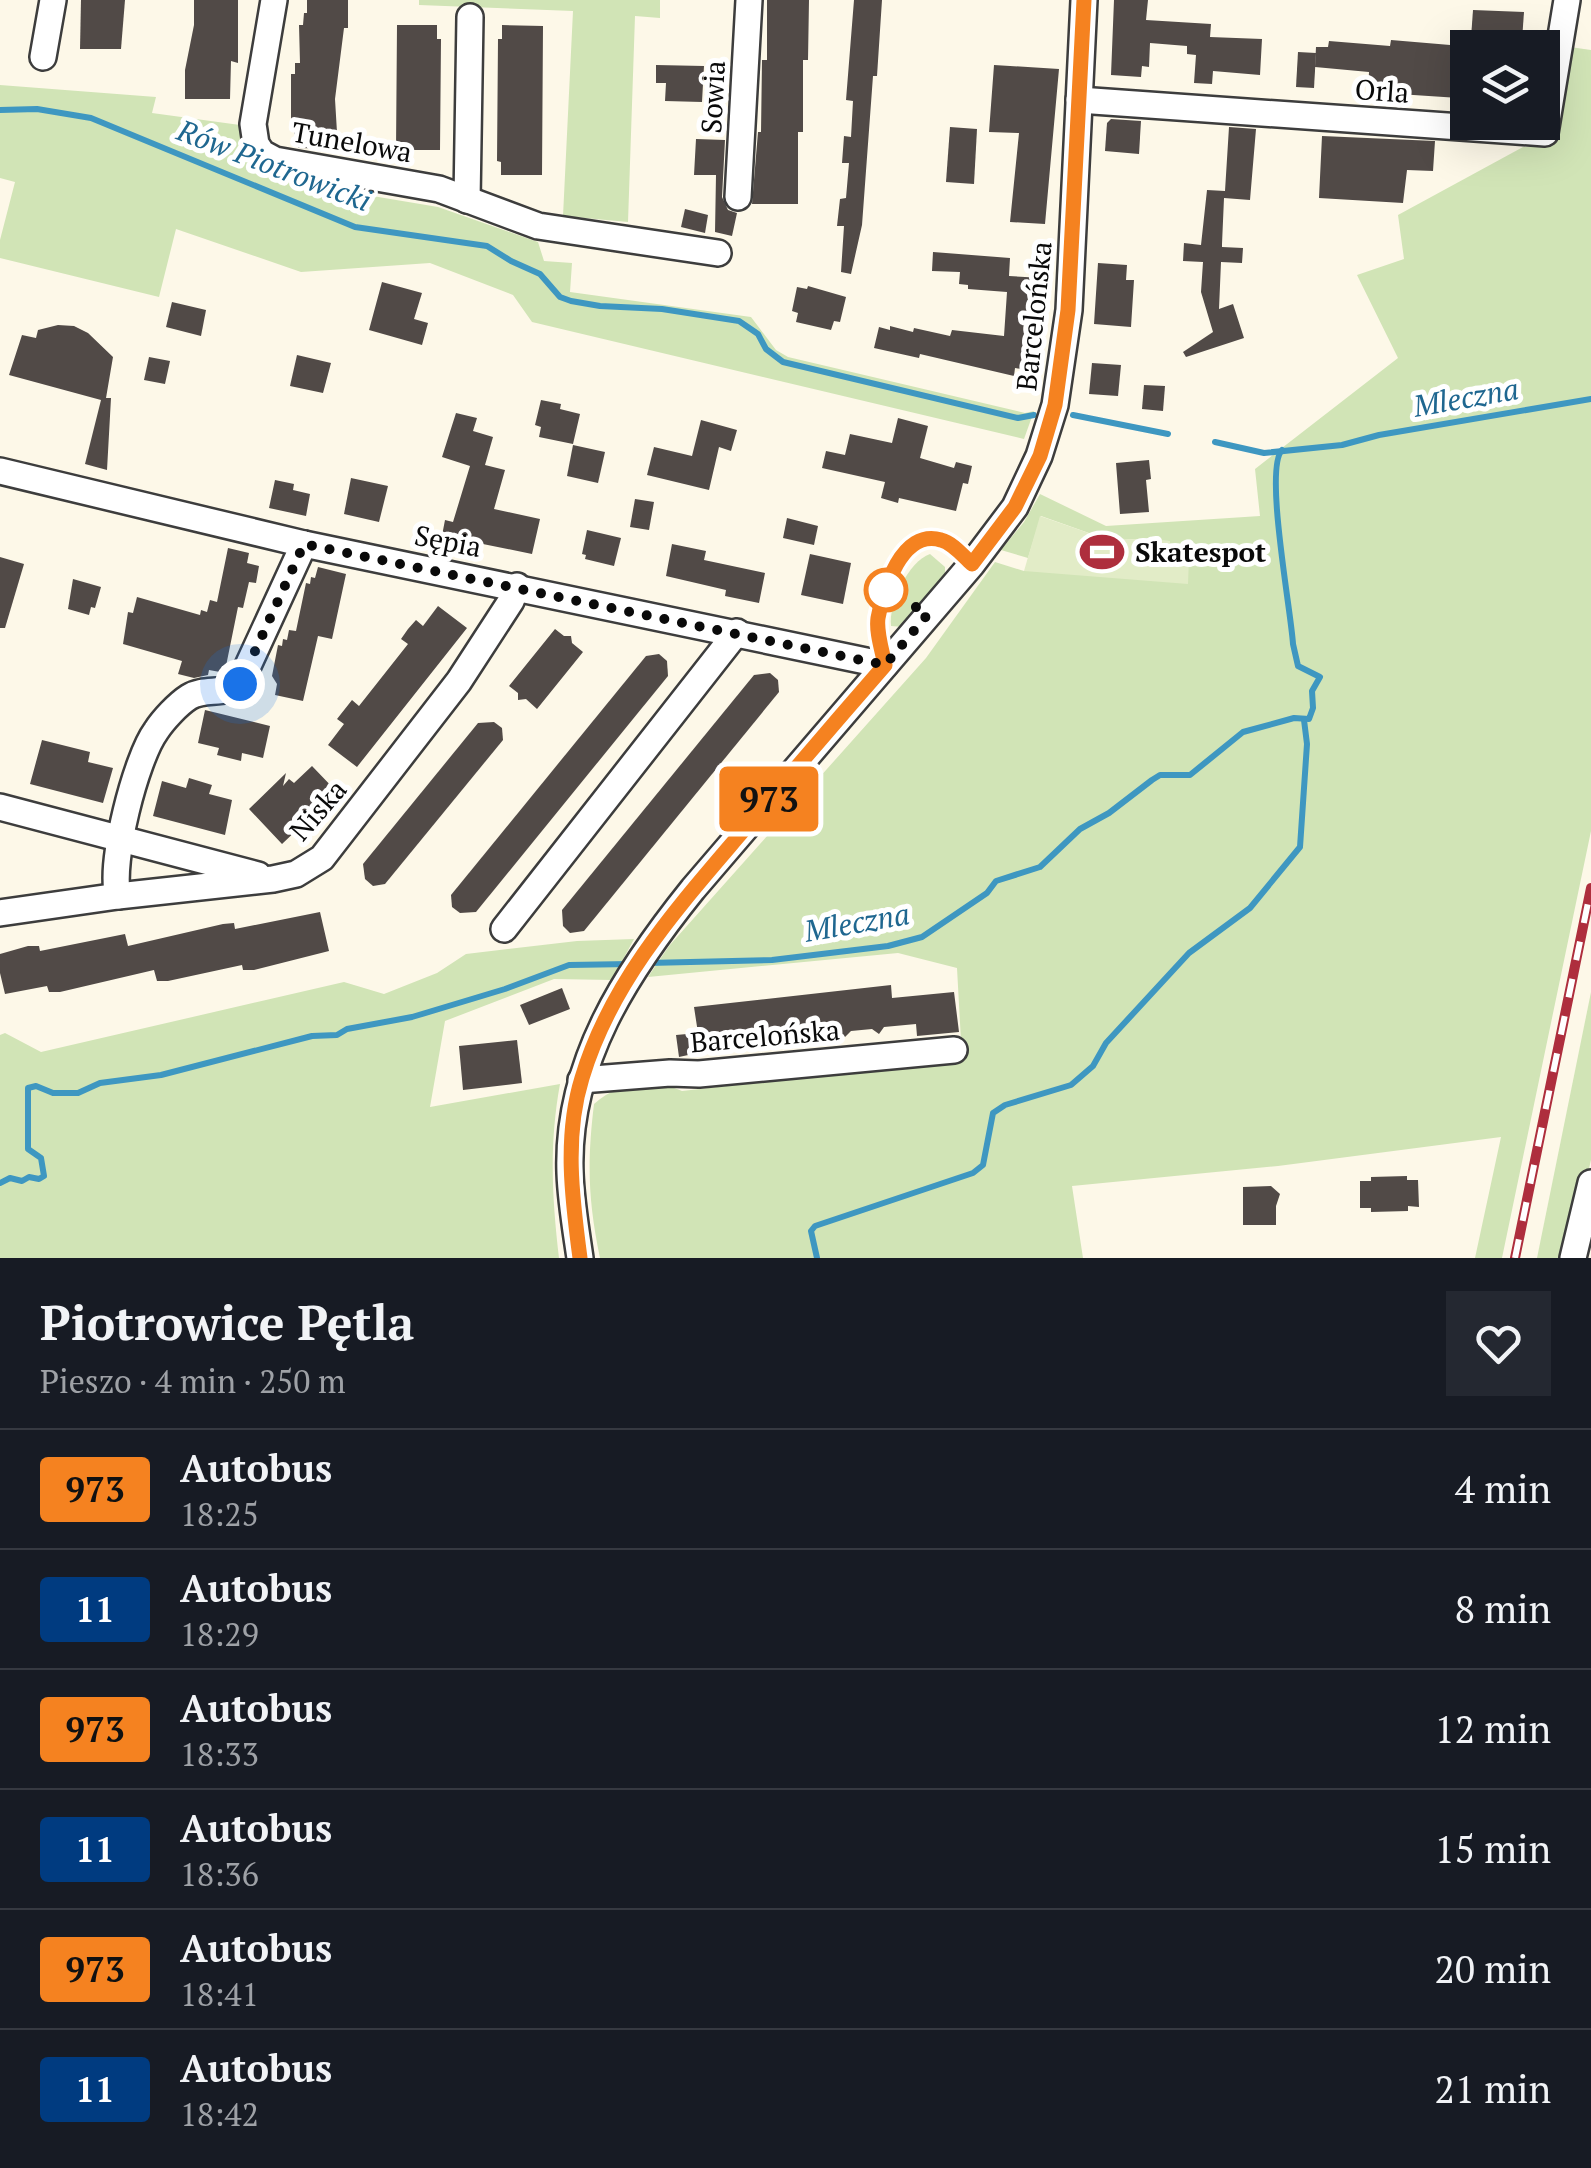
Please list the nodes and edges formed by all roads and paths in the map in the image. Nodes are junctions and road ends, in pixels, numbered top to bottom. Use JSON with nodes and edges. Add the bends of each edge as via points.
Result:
{"nodes":[{"id":1,"x":53,"y":0,"type":"edge"},
{"id":2,"x":274,"y":0,"type":"edge"},
{"id":3,"x":749,"y":0,"type":"edge"},
{"id":4,"x":1084,"y":0,"type":"edge"},
{"id":5,"x":1567,"y":0,"type":"edge"},
{"id":6,"x":470,"y":17,"type":"dead end"},
{"id":7,"x":44,"y":56,"type":"dead end"},
{"id":8,"x":1079,"y":100,"type":"junction"},
{"id":9,"x":738,"y":197,"type":"dead end"},
{"id":10,"x":467,"y":200,"type":"junction"},
{"id":11,"x":718,"y":252,"type":"dead end"},
{"id":12,"x":0,"y":471,"type":"edge"},
{"id":13,"x":304,"y":544,"type":"junction"},
{"id":14,"x":516,"y":586,"type":"junction"},
{"id":15,"x":737,"y":632,"type":"junction"},
{"id":16,"x":885,"y":665,"type":"junction"},
{"id":17,"x":0,"y":806,"type":"edge"},
{"id":18,"x":120,"y":839,"type":"junction"},
{"id":19,"x":273,"y":879,"type":"junction"},
{"id":20,"x":118,"y":896,"type":"junction"},
{"id":21,"x":0,"y":913,"type":"edge"},
{"id":22,"x":504,"y":928,"type":"dead end"},
{"id":23,"x":954,"y":1050,"type":"dead end"},
{"id":24,"x":581,"y":1080,"type":"junction"},
{"id":25,"x":1591,"y":1183,"type":"edge"},
{"id":26,"x":580,"y":1258,"type":"edge"},
{"id":27,"x":1573,"y":1258,"type":"edge"}],
"edges":[{"from":1,"to":7,"type":"street"},
{"from":2,"to":10,"type":"street","name":"Tunelowa","via":[[253,124],[262,153]]},
{"from":3,"to":9,"type":"street","name":"Sowia"},
{"from":4,"to":8,"type":"street","name":"Barcelońska"},
{"from":5,"to":8,"type":"street","name":"Orla","via":[[1545,133]]},
{"from":6,"to":10,"type":"street"},
{"from":8,"to":16,"type":"street","name":"Barcelońska","via":[[1064,359],[1040,456],[1004,521]]},
{"from":10,"to":11,"type":"street","name":"Tunelowa","via":[[538,226]]},
{"from":12,"to":13,"type":"street","name":"Sępia"},
{"from":13,"to":14,"type":"street","name":"Sępia"},
{"from":13,"to":18,"type":"street","via":[[240,684],[189,697],[154,732]]},
{"from":14,"to":15,"type":"street","name":"Sępia"},
{"from":14,"to":19,"type":"street","name":"Niska","via":[[459,681],[322,858]]},
{"from":15,"to":16,"type":"street","name":"Sępia"},
{"from":15,"to":22,"type":"street"},
{"from":16,"to":24,"type":"street","name":"Barcelońska","via":[[653,939],[597,1036]]},
{"from":17,"to":18,"type":"street"},
{"from":18,"to":19,"type":"street"},
{"from":18,"to":20,"type":"street"},
{"from":19,"to":20,"type":"street","name":"Niska"},
{"from":20,"to":21,"type":"street","name":"Niska"},
{"from":23,"to":24,"type":"street","name":"Barcelońska"},
{"from":24,"to":26,"type":"street","name":"Barcelońska","via":[[570,1173]]},
{"from":25,"to":27,"type":"street"}]}
